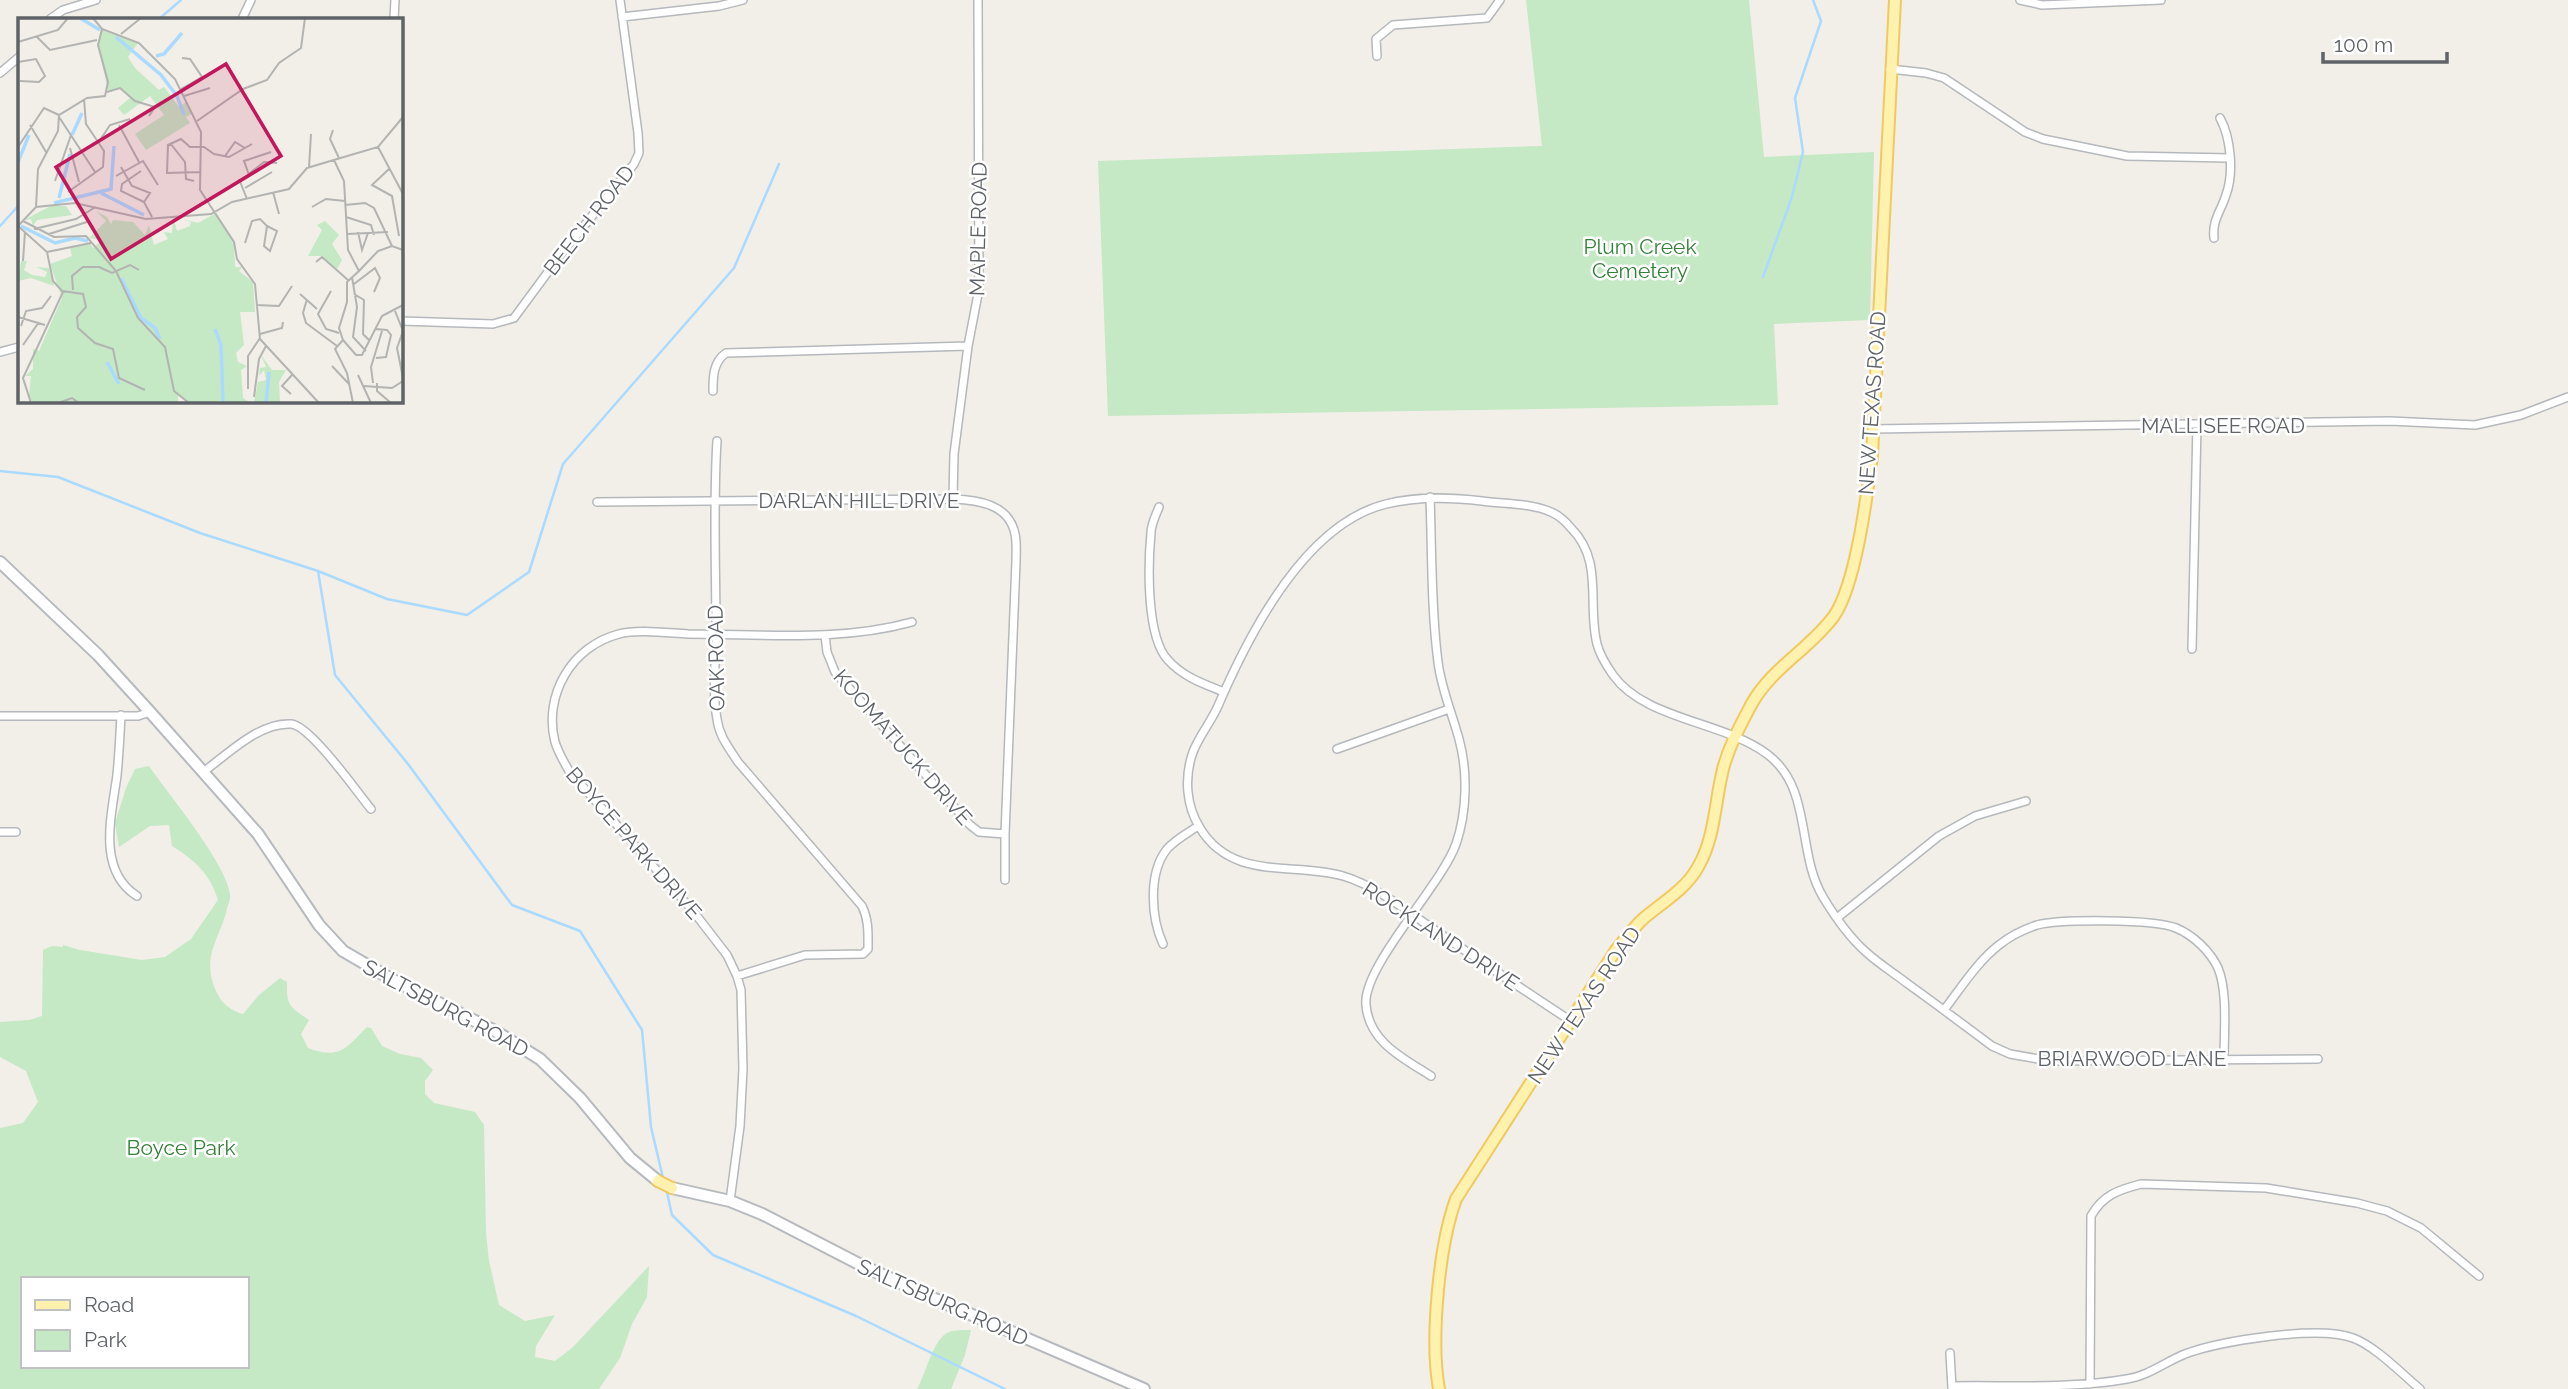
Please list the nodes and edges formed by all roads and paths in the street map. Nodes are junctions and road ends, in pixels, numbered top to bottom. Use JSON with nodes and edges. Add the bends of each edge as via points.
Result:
{"nodes":[{"id":1,"x":96,"y":0,"type":"edge"},
{"id":2,"x":251,"y":0,"type":"edge"},
{"id":3,"x":395,"y":0,"type":"edge"},
{"id":4,"x":620,"y":0,"type":"edge"},
{"id":5,"x":743,"y":0,"type":"edge"},
{"id":6,"x":978,"y":0,"type":"edge"},
{"id":7,"x":1500,"y":0,"type":"edge"},
{"id":8,"x":1895,"y":0,"type":"edge"},
{"id":9,"x":2020,"y":0,"type":"edge"},
{"id":10,"x":2161,"y":0,"type":"edge"},
{"id":11,"x":2104,"y":1,"type":"edge"},
{"id":12,"x":622,"y":17,"type":"junction"},
{"id":13,"x":52,"y":18,"type":"edge"},
{"id":14,"x":242,"y":18,"type":"edge"},
{"id":15,"x":394,"y":18,"type":"edge"},
{"id":16,"x":1377,"y":56,"type":"dead end"},
{"id":17,"x":18,"y":58,"type":"edge"},
{"id":18,"x":1890,"y":69,"type":"junction"},
{"id":19,"x":0,"y":73,"type":"edge"},
{"id":20,"x":2220,"y":118,"type":"dead end"},
{"id":21,"x":2229,"y":158,"type":"junction"},
{"id":22,"x":2214,"y":238,"type":"dead end"},
{"id":23,"x":402,"y":321,"type":"edge"},
{"id":24,"x":968,"y":346,"type":"junction"},
{"id":25,"x":18,"y":347,"type":"edge"},
{"id":26,"x":0,"y":352,"type":"edge"},
{"id":27,"x":713,"y":391,"type":"dead end"},
{"id":28,"x":2568,"y":397,"type":"edge"},
{"id":29,"x":2197,"y":425,"type":"junction"},
{"id":30,"x":1873,"y":429,"type":"junction"},
{"id":31,"x":717,"y":441,"type":"dead end"},
{"id":32,"x":1430,"y":497,"type":"junction"},
{"id":33,"x":953,"y":499,"type":"junction"},
{"id":34,"x":714,"y":501,"type":"junction"},
{"id":35,"x":597,"y":502,"type":"dead end"},
{"id":36,"x":1159,"y":507,"type":"dead end"},
{"id":37,"x":0,"y":562,"type":"edge"},
{"id":38,"x":912,"y":622,"type":"dead end"},
{"id":39,"x":716,"y":634,"type":"junction"},
{"id":40,"x":825,"y":635,"type":"junction"},
{"id":41,"x":2192,"y":649,"type":"dead end"},
{"id":42,"x":1224,"y":692,"type":"junction"},
{"id":43,"x":1449,"y":709,"type":"junction"},
{"id":44,"x":150,"y":712,"type":"junction"},
{"id":45,"x":121,"y":715,"type":"junction"},
{"id":46,"x":0,"y":716,"type":"edge"},
{"id":47,"x":1734,"y":737,"type":"junction"},
{"id":48,"x":1337,"y":749,"type":"dead end"},
{"id":49,"x":203,"y":772,"type":"junction"},
{"id":50,"x":2026,"y":801,"type":"dead end"},
{"id":51,"x":371,"y":809,"type":"dead end"},
{"id":52,"x":1198,"y":826,"type":"junction"},
{"id":53,"x":0,"y":831,"type":"edge"},
{"id":54,"x":16,"y":832,"type":"dead end"},
{"id":55,"x":1005,"y":834,"type":"junction"},
{"id":56,"x":1006,"y":880,"type":"dead end"},
{"id":57,"x":137,"y":896,"type":"dead end"},
{"id":58,"x":1413,"y":915,"type":"junction"},
{"id":59,"x":1837,"y":918,"type":"junction"},
{"id":60,"x":1163,"y":944,"type":"dead end"},
{"id":61,"x":737,"y":976,"type":"junction"},
{"id":62,"x":1944,"y":1010,"type":"junction"},
{"id":63,"x":1572,"y":1021,"type":"junction"},
{"id":64,"x":2224,"y":1059,"type":"junction"},
{"id":65,"x":2318,"y":1059,"type":"dead end"},
{"id":66,"x":1431,"y":1076,"type":"dead end"},
{"id":67,"x":730,"y":1201,"type":"junction"},
{"id":68,"x":2479,"y":1276,"type":"dead end"},
{"id":69,"x":1950,"y":1353,"type":"dead end"},
{"id":70,"x":2090,"y":1384,"type":"junction"},
{"id":71,"x":1952,"y":1387,"type":"edge"},
{"id":72,"x":1144,"y":1389,"type":"edge"},
{"id":73,"x":1439,"y":1389,"type":"edge"},
{"id":74,"x":2420,"y":1389,"type":"edge"}],
"edges":[{"from":1,"to":13,"type":"street"},
{"from":2,"to":14,"type":"street"},
{"from":3,"to":15,"type":"street"},
{"from":4,"to":12,"type":"street","name":"BEECH ROAD"},
{"from":5,"to":12,"type":"street"},
{"from":6,"to":24,"type":"street","name":"MAPLE ROAD","via":[[980,269]]},
{"from":7,"to":16,"type":"street","via":[[1487,18],[1393,25],[1376,39]]},
{"from":8,"to":18,"type":"main road","name":"NEW TEXAS ROAD"},
{"from":9,"to":11,"type":"street","via":[[2042,5]]},
{"from":10,"to":11,"type":"street"},
{"from":12,"to":23,"type":"street","name":"BEECH ROAD","via":[[638,133],[639,153],[634,164],[514,318],[493,324]]},
{"from":17,"to":19,"type":"street"},
{"from":18,"to":21,"type":"street","via":[[1944,78],[2043,139],[2127,156]]},
{"from":18,"to":30,"type":"main road","name":"NEW TEXAS ROAD"},
{"from":20,"to":21,"type":"street","via":[[2228,136]]},
{"from":21,"to":22,"type":"street","via":[[2228,189],[2214,222]]},
{"from":24,"to":27,"type":"street","via":[[726,353],[714,369]]},
{"from":24,"to":33,"type":"street","name":"MAPLE ROAD"},
{"from":25,"to":26,"type":"street"},
{"from":28,"to":29,"type":"street","name":"MALLISEE ROAD","via":[[2512,418],[2475,425]]},
{"from":29,"to":30,"type":"street","name":"MALLISEE ROAD"},
{"from":29,"to":41,"type":"street"},
{"from":30,"to":47,"type":"main road","name":"NEW TEXAS ROAD","via":[[1867,496],[1842,600],[1820,632],[1762,685]]},
{"from":31,"to":34,"type":"street","name":"OAK ROAD"},
{"from":32,"to":42,"type":"street","name":"ROCKLAND DRIVE","via":[[1382,504],[1332,533],[1304,557],[1239,657]]},
{"from":32,"to":43,"type":"street","via":[[1437,659]]},
{"from":32,"to":47,"type":"street","name":"ROCKLAND DRIVE","via":[[1537,508],[1557,516],[1576,532],[1590,556],[1596,640],[1620,684],[1659,708]]},
{"from":33,"to":34,"type":"street","name":"DARLAN HILL DRIVE"},
{"from":33,"to":55,"type":"street","name":"DARLAN HILL DRIVE","via":[[995,507],[1015,534]]},
{"from":34,"to":35,"type":"street","name":"DARLAN HILL DRIVE"},
{"from":34,"to":39,"type":"street","name":"OAK ROAD"},
{"from":36,"to":42,"type":"street","via":[[1151,530],[1151,614],[1158,643],[1168,661],[1193,680]]},
{"from":37,"to":44,"type":"main road","name":"SALTSBURG ROAD","via":[[98,655]]},
{"from":38,"to":40,"type":"street","name":"BOYCE PARK DRIVE"},
{"from":39,"to":40,"type":"street","name":"BOYCE PARK DRIVE"},
{"from":39,"to":61,"type":"street","name":"OAK ROAD","via":[[714,691],[723,738],[867,916],[868,949],[863,954],[805,955]]},
{"from":39,"to":61,"type":"street","name":"BOYCE PARK DRIVE","via":[[621,633],[584,651],[565,672],[552,710],[553,727],[555,743],[569,771],[693,911]]},
{"from":40,"to":55,"type":"street","name":"KOOMATUCK DRIVE","via":[[835,672],[951,806],[975,830]]},
{"from":42,"to":52,"type":"street","name":"ROCKLAND DRIVE","via":[[1193,752],[1189,801]]},
{"from":43,"to":48,"type":"street"},
{"from":43,"to":58,"type":"street","via":[[1463,759],[1461,828],[1452,855]]},
{"from":44,"to":45,"type":"street"},
{"from":44,"to":49,"type":"main road","name":"SALTSBURG ROAD"},
{"from":45,"to":46,"type":"street"},
{"from":45,"to":57,"type":"street","via":[[108,826],[114,864],[126,887]]},
{"from":47,"to":59,"type":"street","name":"BRIARWOOD LANE","via":[[1768,754],[1794,787],[1815,883]]},
{"from":47,"to":63,"type":"main road","name":"NEW TEXAS ROAD","via":[[1698,868],[1626,938]]},
{"from":49,"to":51,"type":"street","via":[[256,734],[292,724],[307,731]]},
{"from":49,"to":67,"type":"main road","name":"SALTSBURG ROAD","via":[[258,834],[319,925],[343,951],[540,1059],[630,1158],[658,1181]]},
{"from":50,"to":59,"type":"street","via":[[1975,816],[1939,836]]},
{"from":52,"to":58,"type":"street","name":"ROCKLAND DRIVE","via":[[1215,847],[1240,862],[1344,876]]},
{"from":52,"to":60,"type":"street","via":[[1168,849],[1158,866],[1154,894]]},
{"from":53,"to":54,"type":"street"},
{"from":55,"to":56,"type":"street","name":"DARLAN HILL DRIVE"},
{"from":58,"to":63,"type":"street","name":"ROCKLAND DRIVE"},
{"from":58,"to":66,"type":"street","via":[[1377,969],[1366,1003],[1373,1030],[1383,1042]]},
{"from":59,"to":62,"type":"street","name":"BRIARWOOD LANE","via":[[1867,953]]},
{"from":61,"to":67,"type":"street","name":"BOYCE PARK DRIVE","via":[[743,1069]]},
{"from":62,"to":64,"type":"street","name":"BRIARWOOD LANE","via":[[1992,1046],[2029,1058]]},
{"from":62,"to":64,"type":"street","via":[[2000,944],[2037,925],[2154,922],[2196,941],[2218,968]]},
{"from":63,"to":73,"type":"main road","name":"NEW TEXAS ROAD","via":[[1487,1149],[1448,1219],[1435,1347]]},
{"from":64,"to":65,"type":"street","name":"BRIARWOOD LANE"},
{"from":67,"to":72,"type":"main road","name":"SALTSBURG ROAD","via":[[926,1296]]},
{"from":68,"to":70,"type":"street","via":[[2421,1228],[2387,1210],[2266,1188],[2141,1184],[2125,1188],[2112,1192],[2091,1216]]},
{"from":69,"to":71,"type":"street"},
{"from":70,"to":71,"type":"street"},
{"from":70,"to":74,"type":"street","via":[[2141,1376],[2202,1348],[2322,1333],[2366,1345]]}]}
